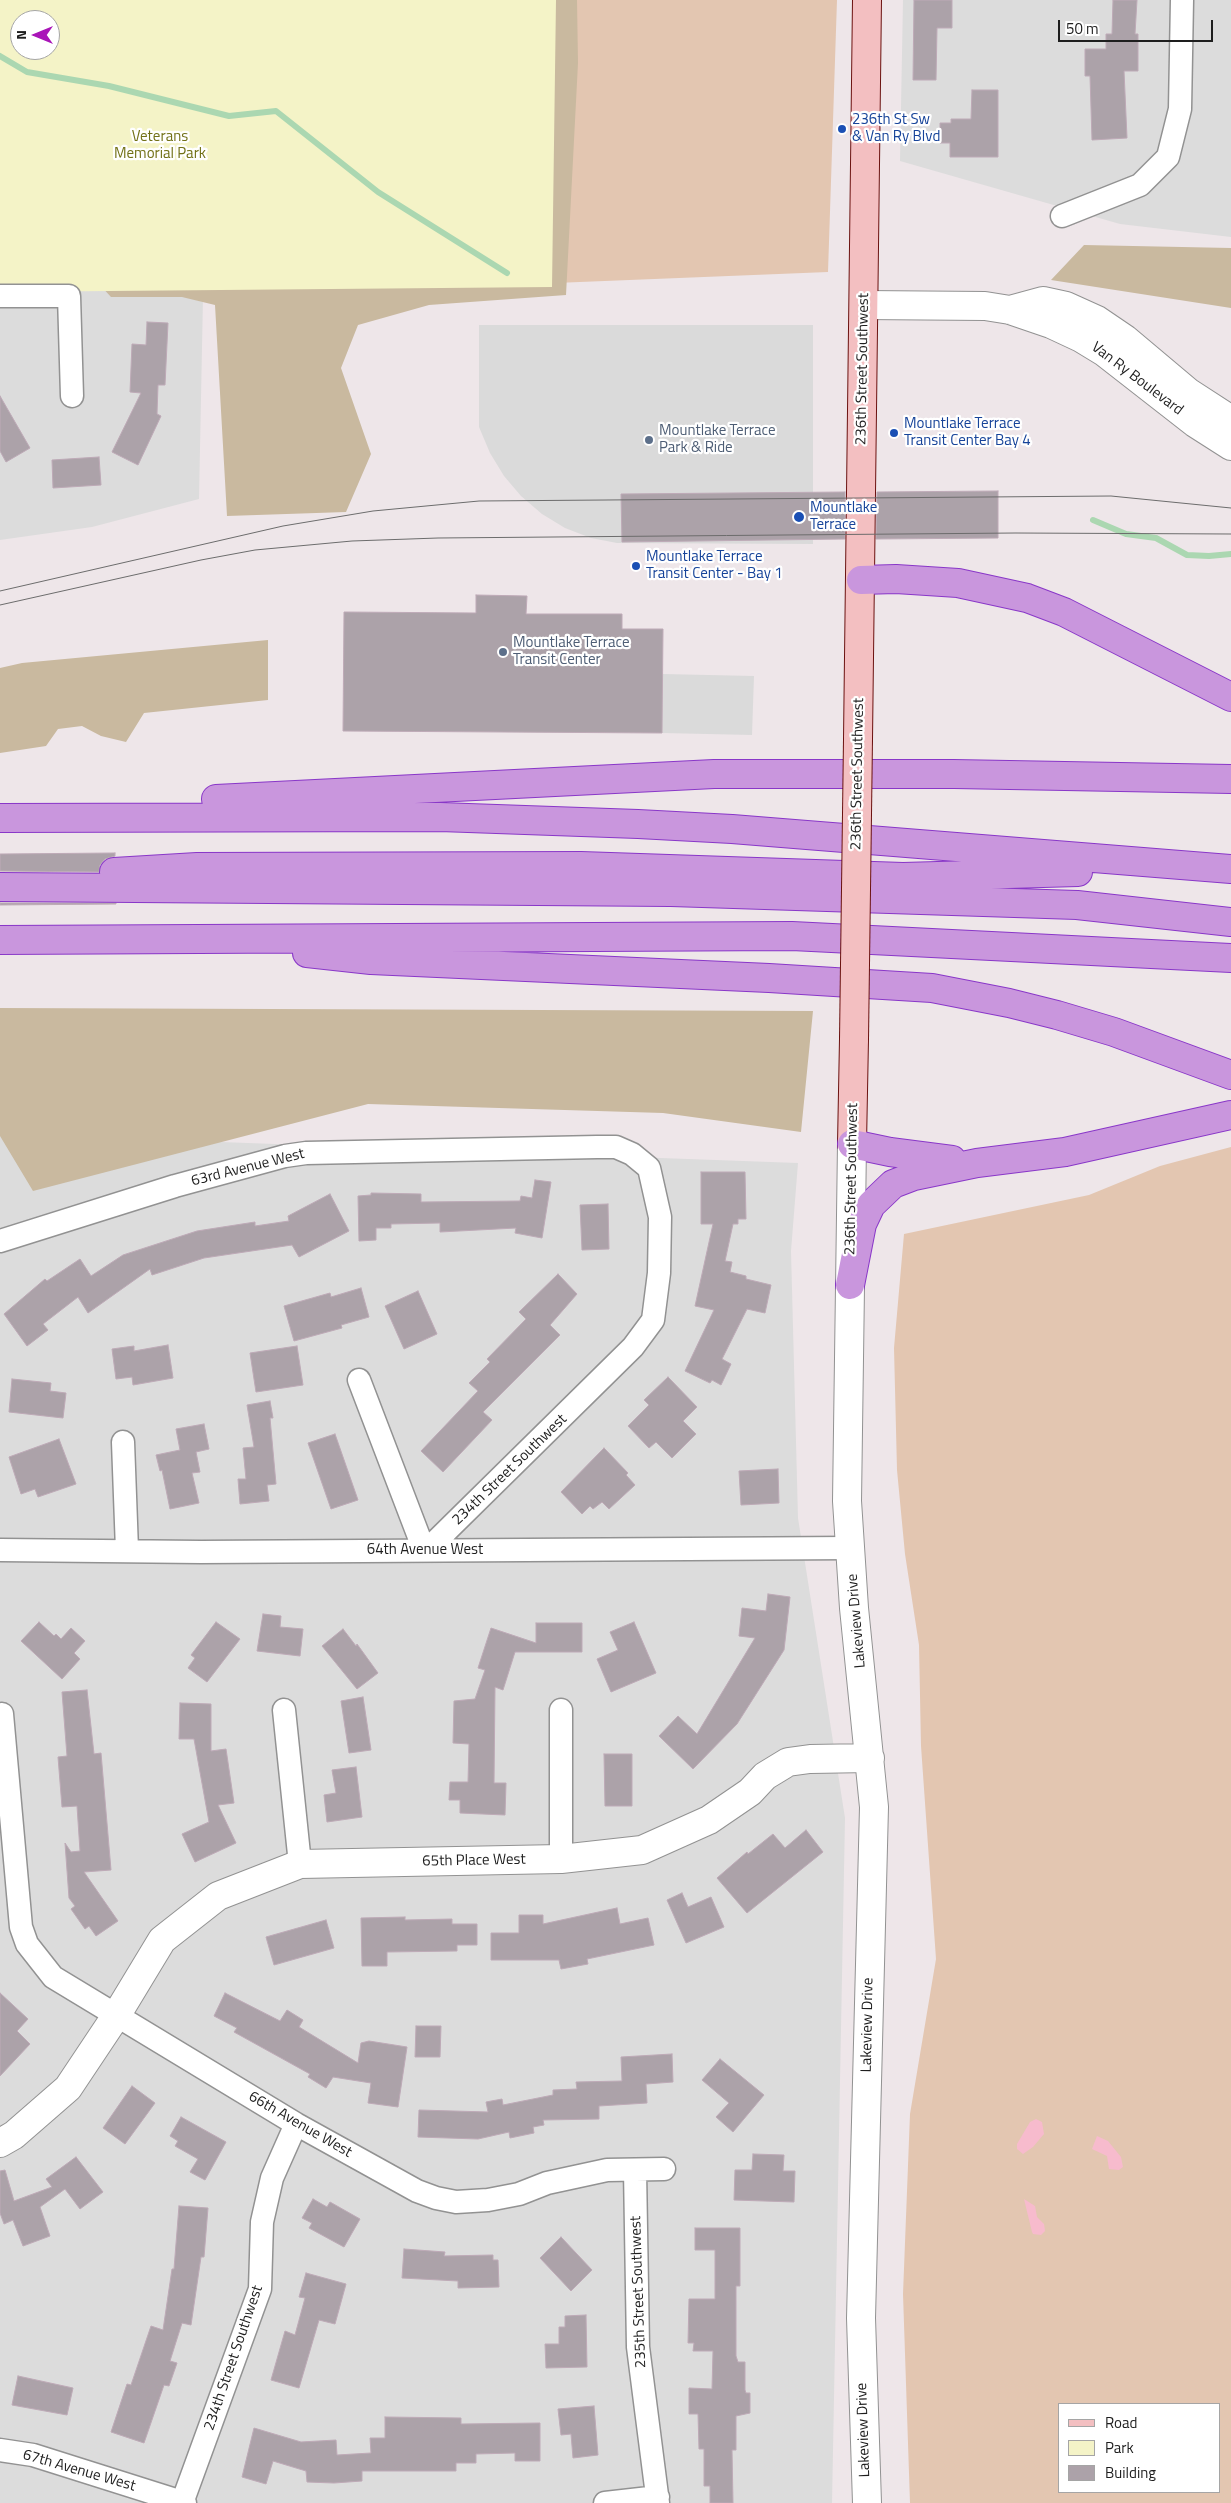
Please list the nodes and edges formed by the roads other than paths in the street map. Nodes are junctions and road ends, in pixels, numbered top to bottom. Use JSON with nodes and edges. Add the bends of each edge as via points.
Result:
{"nodes":[{"id":1,"x":867,"y":0,"type":"edge"},
{"id":2,"x":1182,"y":0,"type":"edge"},
{"id":3,"x":1062,"y":216,"type":"dead end"},
{"id":4,"x":0,"y":296,"type":"edge"},
{"id":5,"x":864,"y":305,"type":"junction"},
{"id":6,"x":1010,"y":310,"type":"junction"},
{"id":7,"x":72,"y":396,"type":"dead end"},
{"id":8,"x":1231,"y":420,"type":"edge"},
{"id":9,"x":1231,"y":446,"type":"edge"},
{"id":10,"x":861,"y":580,"type":"junction"},
{"id":11,"x":1231,"y":697,"type":"edge"},
{"id":12,"x":1231,"y":779,"type":"edge"},
{"id":13,"x":0,"y":810,"type":"edge"},
{"id":14,"x":0,"y":818,"type":"edge"},
{"id":15,"x":1223,"y":868,"type":"edge"},
{"id":16,"x":0,"y":873,"type":"edge"},
{"id":17,"x":0,"y":887,"type":"edge"},
{"id":18,"x":1231,"y":922,"type":"edge"},
{"id":19,"x":174,"y":939,"type":"junction"},
{"id":20,"x":0,"y":940,"type":"edge"},
{"id":21,"x":1231,"y":958,"type":"edge"},
{"id":22,"x":1231,"y":1075,"type":"edge"},
{"id":23,"x":1231,"y":1115,"type":"edge"},
{"id":24,"x":852,"y":1144,"type":"junction"},
{"id":25,"x":976,"y":1163,"type":"junction"},
{"id":26,"x":0,"y":1241,"type":"edge"},
{"id":27,"x":850,"y":1285,"type":"junction"},
{"id":28,"x":359,"y":1380,"type":"dead end"},
{"id":29,"x":571,"y":1410,"type":"joint"},
{"id":30,"x":123,"y":1442,"type":"dead end"},
{"id":31,"x":850,"y":1548,"type":"junction"},
{"id":32,"x":0,"y":1550,"type":"edge"},
{"id":33,"x":127,"y":1550,"type":"junction"},
{"id":34,"x":426,"y":1550,"type":"junction"},
{"id":35,"x":284,"y":1710,"type":"dead end"},
{"id":36,"x":561,"y":1710,"type":"dead end"},
{"id":37,"x":2,"y":1714,"type":"dead end"},
{"id":38,"x":870,"y":1758,"type":"junction"},
{"id":39,"x":561,"y":1859,"type":"junction"},
{"id":40,"x":300,"y":1864,"type":"junction"},
{"id":41,"x":116,"y":2016,"type":"junction"},
{"id":42,"x":296,"y":2124,"type":"junction"},
{"id":43,"x":0,"y":2143,"type":"edge"},
{"id":44,"x":664,"y":2169,"type":"dead end"},
{"id":45,"x":635,"y":2170,"type":"junction"},
{"id":46,"x":0,"y":2450,"type":"edge"},
{"id":47,"x":658,"y":2500,"type":"edge"},
{"id":48,"x":183,"y":2503,"type":"edge"},
{"id":49,"x":605,"y":2503,"type":"edge"},
{"id":50,"x":867,"y":2503,"type":"edge"}],
"edges":[{"from":1,"to":5,"type":"main road","name":"236th Street Southwest"},
{"from":2,"to":3,"type":"street","via":[[1180,109],[1168,156],[1140,185]]},
{"from":4,"to":7,"type":"street","via":[[70,296]]},
{"from":5,"to":6,"type":"street","name":"Van Ry Boulevard","via":[[985,306]]},
{"from":5,"to":10,"type":"main road","name":"236th Street Southwest"},
{"from":6,"to":8,"type":"street","name":"Van Ry Boulevard","via":[[1043,301],[1066,306],[1097,320],[1188,392]]},
{"from":6,"to":9,"type":"street","name":"Van Ry Boulevard","via":[[1082,338],[1195,423]]},
{"from":10,"to":11,"type":"highway","via":[[958,583],[1027,598],[1064,612]]},
{"from":10,"to":24,"type":"main road","name":"236th Street Southwest","bridge":true},
{"from":12,"to":13,"type":"highway","via":[[714,774]]},
{"from":14,"to":15,"type":"highway","via":[[430,817],[638,824]]},
{"from":15,"to":16,"type":"highway","via":[[903,877],[581,866],[197,867],[116,872]]},
{"from":17,"to":18,"type":"highway","via":[[671,892],[1077,905]]},
{"from":19,"to":20,"type":"highway"},
{"from":19,"to":21,"type":"highway","via":[[792,936]]},
{"from":19,"to":22,"type":"highway","via":[[371,960],[932,988],[1009,1002],[1057,1015],[1114,1032]]},
{"from":23,"to":25,"type":"highway","via":[[1065,1152]]},
{"from":24,"to":25,"type":"highway"},
{"from":24,"to":27,"type":"street","name":"236th Street Southwest"},
{"from":25,"to":27,"type":"highway","via":[[914,1176],[893,1184],[882,1193],[871,1205],[862,1224]]},
{"from":26,"to":29,"type":"street","name":"63rd Avenue West","via":[[175,1186],[285,1156],[340,1151],[616,1147],[632,1154],[649,1168],[660,1218],[659,1273],[653,1320],[633,1347]]},
{"from":27,"to":31,"type":"street","name":"236th Street Southwest","via":[[847,1501]]},
{"from":28,"to":34,"type":"street"},
{"from":29,"to":34,"type":"street","name":"234th Street Southwest"},
{"from":30,"to":33,"type":"street"},
{"from":31,"to":34,"type":"street","name":"64th Avenue West"},
{"from":31,"to":38,"type":"street","name":"Lakeview Drive"},
{"from":32,"to":33,"type":"street","name":"64th Avenue West"},
{"from":33,"to":34,"type":"street","name":"64th Avenue West"},
{"from":35,"to":40,"type":"street"},
{"from":36,"to":39,"type":"street"},
{"from":37,"to":41,"type":"street","name":"66th Avenue West","via":[[19,1909],[27,1944],[52,1977]]},
{"from":38,"to":39,"type":"street","name":"65th Place West","via":[[810,1758],[788,1762],[709,1820],[642,1850]]},
{"from":38,"to":50,"type":"street","name":"Lakeview Drive","via":[[874,1807],[860,2318]]},
{"from":39,"to":40,"type":"street","name":"65th Place West"},
{"from":40,"to":41,"type":"street","name":"65th Place West","via":[[218,1896],[162,1940]]},
{"from":41,"to":42,"type":"street","name":"66th Avenue West"},
{"from":41,"to":43,"type":"street","via":[[68,2088],[14,2135]]},
{"from":42,"to":45,"type":"street","name":"66th Avenue West","via":[[417,2191],[456,2202],[504,2198],[578,2175],[606,2170]]},
{"from":42,"to":48,"type":"street","name":"234th Street Southwest","via":[[272,2178],[262,2222],[260,2289]]},
{"from":44,"to":45,"type":"street","name":"66th Avenue West"},
{"from":45,"to":47,"type":"street","name":"235th Street Southwest","via":[[638,2347]]},
{"from":46,"to":48,"type":"street","name":"67th Avenue West","via":[[32,2455]]},
{"from":47,"to":49,"type":"street"}]}
